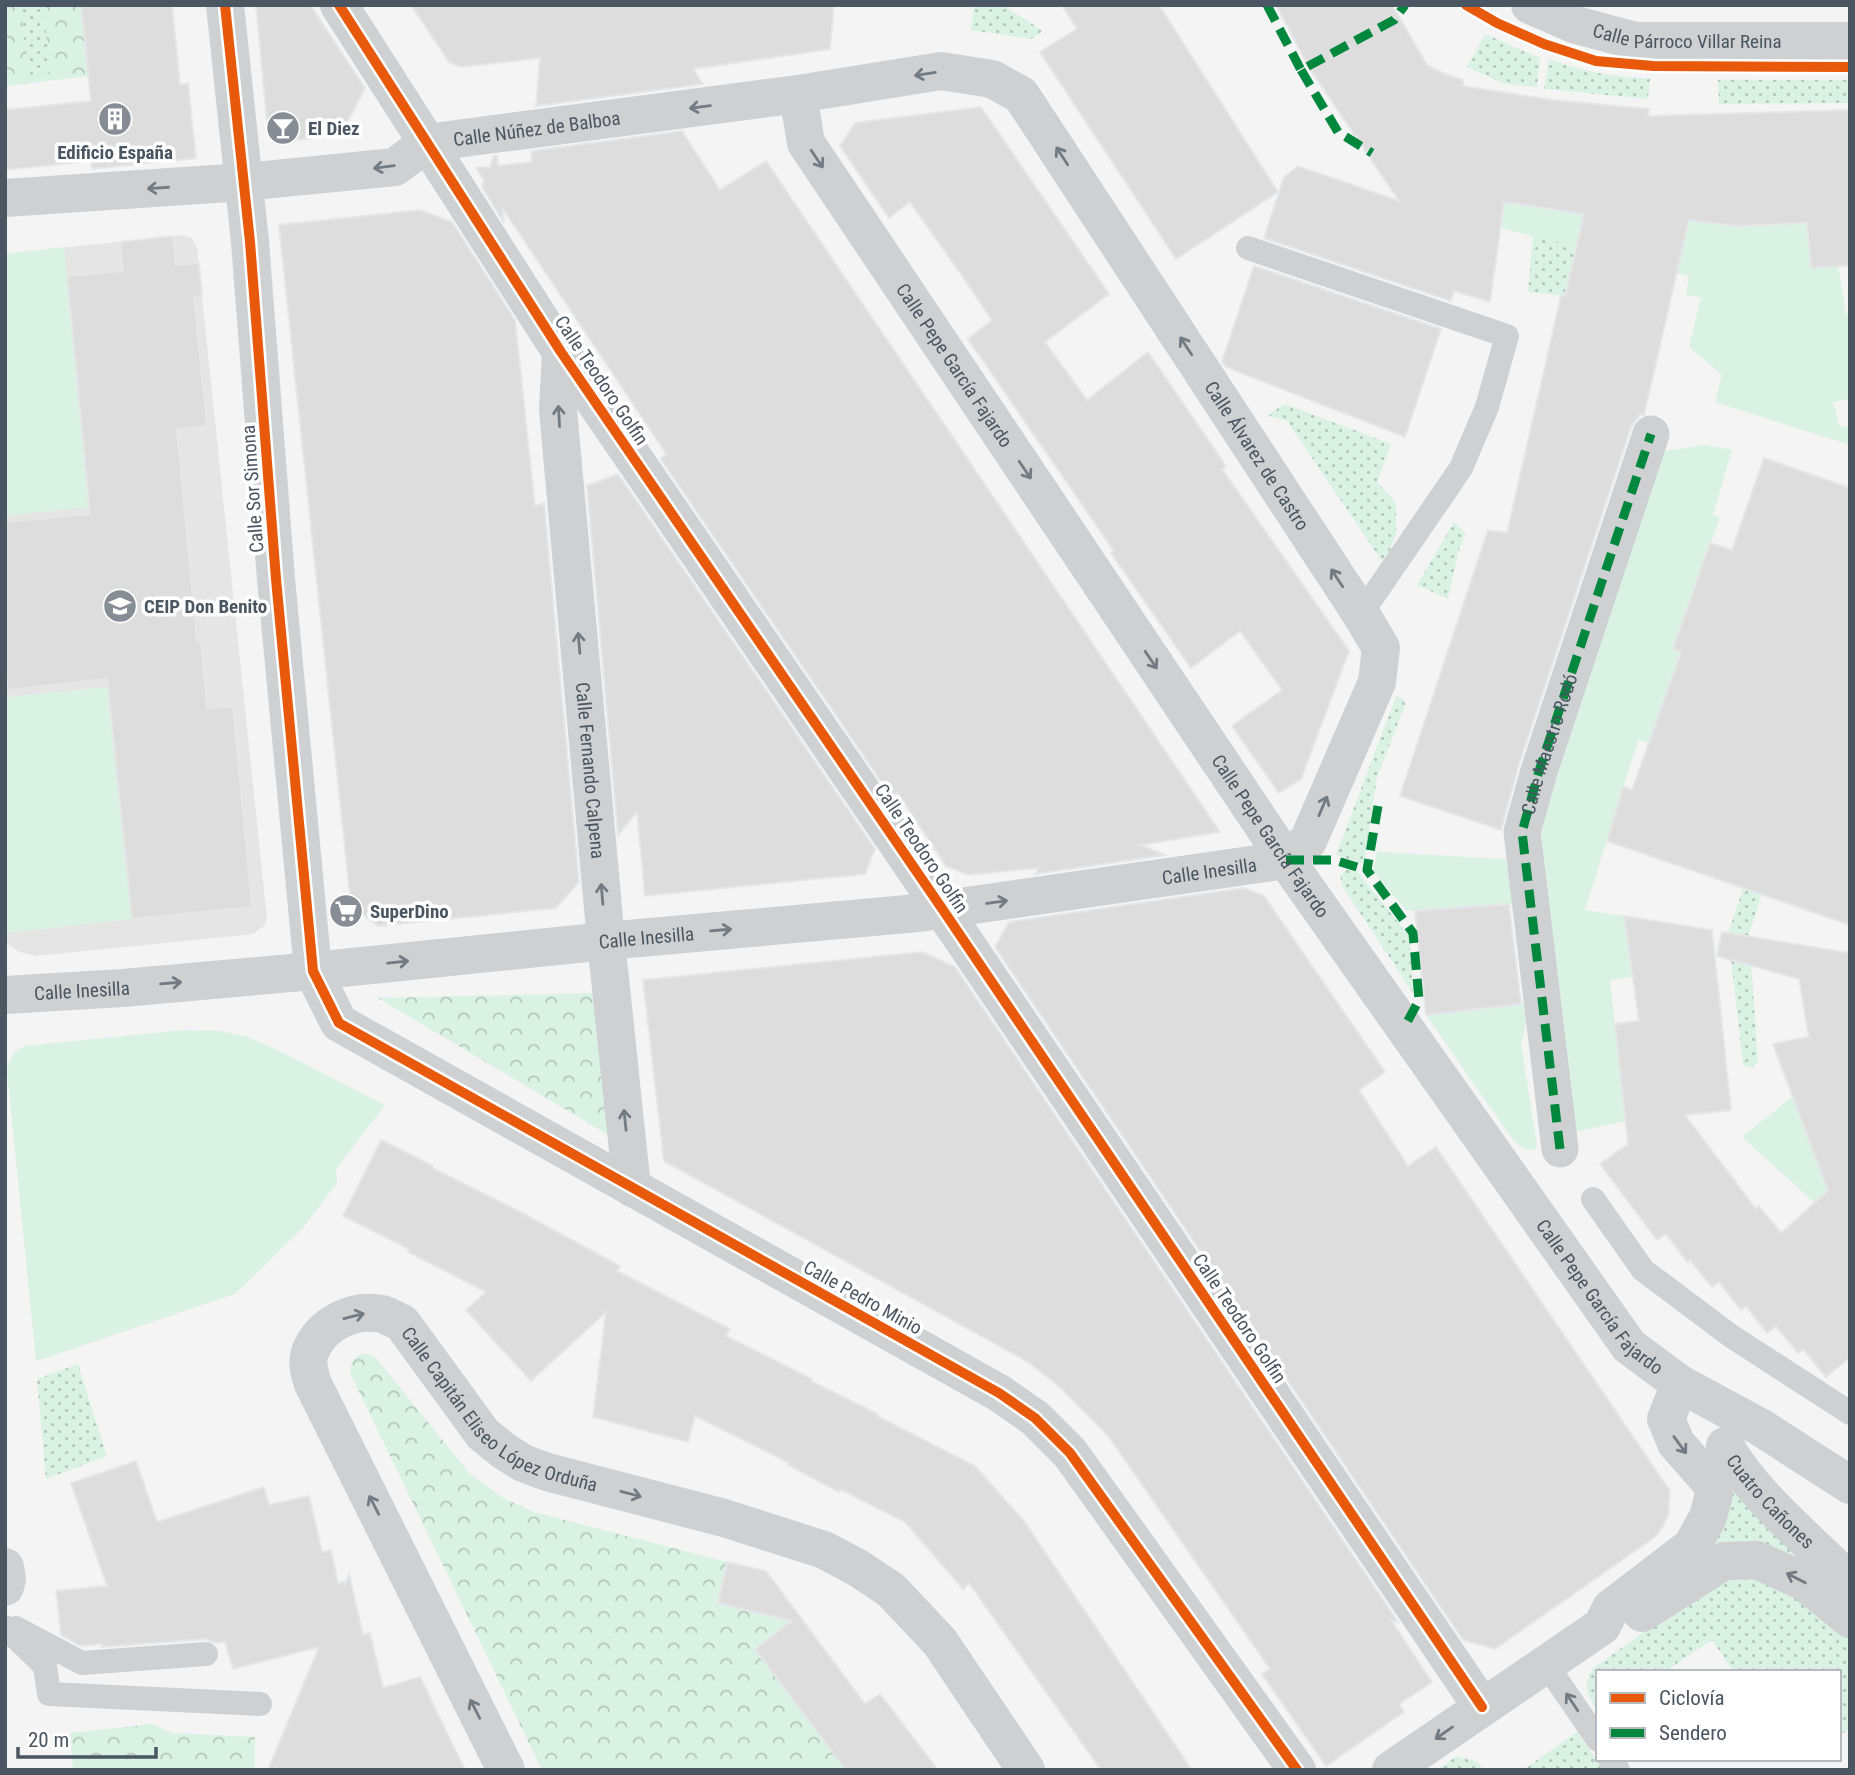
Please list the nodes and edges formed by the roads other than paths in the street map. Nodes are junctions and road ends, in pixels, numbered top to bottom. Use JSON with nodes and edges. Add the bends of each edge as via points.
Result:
{"nodes":[{"id":1,"x":225,"y":5,"type":"edge"},
{"id":2,"x":339,"y":5,"type":"edge"},
{"id":3,"x":1530,"y":5,"type":"edge"},
{"id":4,"x":1850,"y":41,"type":"edge"},
{"id":5,"x":992,"y":79,"type":"joint"},
{"id":6,"x":798,"y":94,"type":"junction"},
{"id":7,"x":427,"y":143,"type":"junction"},
{"id":8,"x":244,"y":182,"type":"junction"},
{"id":9,"x":5,"y":198,"type":"edge"},
{"id":10,"x":1248,"y":248,"type":"dead end"},
{"id":11,"x":561,"y":352,"type":"junction"},
{"id":12,"x":1651,"y":433,"type":"dead end"},
{"id":13,"x":1361,"y":614,"type":"junction"},
{"id":14,"x":1286,"y":860,"type":"junction"},
{"id":15,"x":943,"y":910,"type":"junction"},
{"id":16,"x":606,"y":940,"type":"junction"},
{"id":17,"x":313,"y":971,"type":"junction"},
{"id":18,"x":5,"y":995,"type":"edge"},
{"id":19,"x":1560,"y":1149,"type":"dead end"},
{"id":20,"x":632,"y":1188,"type":"junction"},
{"id":21,"x":1592,"y":1199,"type":"dead end"},
{"id":22,"x":1681,"y":1384,"type":"junction"},
{"id":23,"x":1850,"y":1413,"type":"edge"},
{"id":24,"x":1760,"y":1427,"type":"junction"},
{"id":25,"x":1725,"y":1446,"type":"junction"},
{"id":26,"x":1712,"y":1483,"type":"junction"},
{"id":27,"x":1850,"y":1485,"type":"edge"},
{"id":28,"x":5,"y":1567,"type":"edge"},
{"id":29,"x":1850,"y":1582,"type":"edge"},
{"id":30,"x":5,"y":1587,"type":"edge"},
{"id":31,"x":1850,"y":1619,"type":"edge"},
{"id":32,"x":5,"y":1622,"type":"edge"},
{"id":33,"x":1602,"y":1626,"type":"junction"},
{"id":34,"x":5,"y":1628,"type":"edge"},
{"id":35,"x":206,"y":1654,"type":"dead end"},
{"id":36,"x":1546,"y":1664,"type":"junction"},
{"id":37,"x":260,"y":1704,"type":"dead end"},
{"id":38,"x":1482,"y":1707,"type":"junction"},
{"id":39,"x":1596,"y":1738,"type":"edge"},
{"id":40,"x":506,"y":1770,"type":"edge"},
{"id":41,"x":1026,"y":1770,"type":"edge"},
{"id":42,"x":1297,"y":1770,"type":"edge"},
{"id":43,"x":1391,"y":1770,"type":"edge"}],
"edges":[{"from":1,"to":8,"type":"street","name":"Calle Sor Simona"},
{"from":2,"to":7,"type":"street","name":"Calle Teodoro Golfin"},
{"from":3,"to":4,"type":"street","name":"Calle Párroco Villar Reina","via":[[1576,25],[1636,41]]},
{"from":5,"to":6,"type":"street","name":"Calle Núñez de Balboa","one_way":true,"via":[[941,71]]},
{"from":13,"to":5,"type":"street","name":"Calle Álvarez de Castro","one_way":true,"via":[[1021,95]]},
{"from":6,"to":7,"type":"street","name":"Calle Núñez de Balboa","one_way":true},
{"from":6,"to":14,"type":"street","name":"Calle Pepe García Fajardo","one_way":true,"via":[[806,143]]},
{"from":7,"to":8,"type":"street","name":"Calle Núñez de Balboa","one_way":true,"via":[[395,167]]},
{"from":7,"to":11,"type":"street","name":"Calle Teodoro Golfin"},
{"from":8,"to":9,"type":"street","name":"Calle Núñez de Balboa","one_way":true},
{"from":8,"to":17,"type":"street","name":"Calle Sor Simona"},
{"from":10,"to":13,"type":"lane","via":[[1507,336],[1487,407],[1461,468]]},
{"from":11,"to":15,"type":"street","name":"Calle Teodoro Golfin"},
{"from":16,"to":11,"type":"street","name":"Calle Fernando Calpena","one_way":true,"via":[[558,410]]},
{"from":12,"to":19,"type":"street","name":"Calle Maestro Rodó","via":[[1522,832]]},
{"from":14,"to":13,"type":"street","name":"Calle Álvarez de Castro","one_way":true,"via":[[1308,841],[1377,682],[1381,648]]},
{"from":15,"to":14,"type":"street","name":"Calle Inesilla","one_way":true},
{"from":14,"to":22,"type":"street","name":"Calle Pepe García Fajardo","via":[[1629,1346]]},
{"from":16,"to":15,"type":"street","name":"Calle Inesilla","one_way":true},
{"from":15,"to":38,"type":"street","name":"Calle Teodoro Golfin"},
{"from":17,"to":16,"type":"street","name":"Calle Inesilla","one_way":true},
{"from":20,"to":16,"type":"street","name":"Calle Fernando Calpena","one_way":true},
{"from":18,"to":17,"type":"street","name":"Calle Inesilla","one_way":true},
{"from":17,"to":20,"type":"street","name":"Calle Pedro Minio","via":[[339,1023]]},
{"from":20,"to":42,"type":"street","name":"Calle Pedro Minio","via":[[999,1393],[1035,1419],[1070,1453]]},
{"from":21,"to":23,"type":"lane","via":[[1643,1270],[1731,1336]]},
{"from":22,"to":24,"type":"street","name":"Calle Pepe García Fajardo"},
{"from":22,"to":26,"type":"street","one_way":true,"via":[[1666,1419],[1676,1443]]},
{"from":24,"to":25,"type":"street","name":"Cuatro Cañones","via":[[1745,1430]]},
{"from":24,"to":27,"type":"street","name":"Calle Pepe García Fajardo"},
{"from":25,"to":26,"type":"street"},
{"from":25,"to":29,"type":"street","name":"Cuatro Cañones","via":[[1760,1493]]},
{"from":26,"to":33,"type":"street","via":[[1708,1517],[1692,1546],[1611,1608]]},
{"from":28,"to":30,"type":"street"},
{"from":31,"to":33,"type":"street","name":"Cuatro Cañones","one_way":true,"via":[[1803,1581],[1780,1570],[1757,1560],[1724,1560],[1624,1625]]},
{"from":32,"to":35,"type":"lane","via":[[82,1663]]},
{"from":33,"to":36,"type":"street"},
{"from":34,"to":37,"type":"lane","via":[[45,1667],[50,1694]]},
{"from":36,"to":38,"type":"street"},
{"from":39,"to":36,"type":"lane","one_way":true},
{"from":38,"to":43,"type":"street","one_way":true},
{"from":40,"to":41,"type":"street","name":"Calle Capitán Eliseo López Orduña","one_way":true,"via":[[313,1384],[310,1353],[320,1336],[350,1315],[384,1315],[402,1323],[483,1434],[523,1463],[824,1550],[891,1590],[940,1642]]}]}
